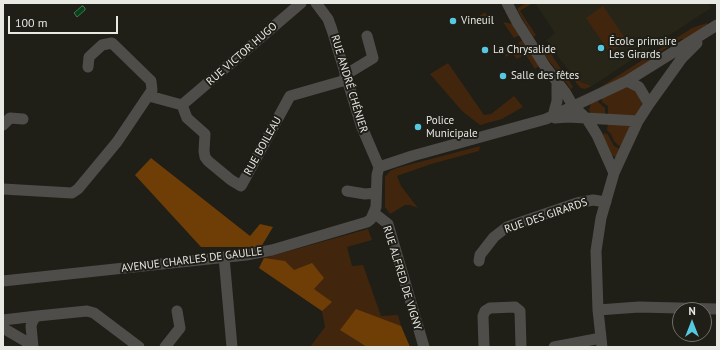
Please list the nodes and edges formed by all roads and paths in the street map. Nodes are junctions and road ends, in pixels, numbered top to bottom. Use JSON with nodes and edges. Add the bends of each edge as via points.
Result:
{"nodes":[{"id":1,"x":302,"y":3,"type":"edge"},
{"id":2,"x":316,"y":3,"type":"edge"},
{"id":3,"x":507,"y":3,"type":"edge"},
{"id":4,"x":714,"y":27,"type":"edge"},
{"id":5,"x":367,"y":36,"type":"dead end"},
{"id":6,"x":88,"y":67,"type":"dead end"},
{"id":7,"x":345,"y":77,"type":"junction"},
{"id":8,"x":627,"y":81,"type":"junction"},
{"id":9,"x":557,"y":83,"type":"junction"},
{"id":10,"x":566,"y":92,"type":"junction"},
{"id":11,"x":149,"y":96,"type":"junction"},
{"id":12,"x":587,"y":100,"type":"junction"},
{"id":13,"x":649,"y":104,"type":"junction"},
{"id":14,"x":182,"y":105,"type":"junction"},
{"id":15,"x":574,"y":106,"type":"junction"},
{"id":16,"x":550,"y":117,"type":"junction"},
{"id":17,"x":587,"y":118,"type":"junction"},
{"id":18,"x":23,"y":119,"type":"dead end"},
{"id":19,"x":638,"y":121,"type":"junction"},
{"id":20,"x":3,"y":124,"type":"edge"},
{"id":21,"x":379,"y":167,"type":"junction"},
{"id":22,"x":614,"y":173,"type":"junction"},
{"id":23,"x":3,"y":189,"type":"edge"},
{"id":24,"x":347,"y":191,"type":"dead end"},
{"id":25,"x":376,"y":193,"type":"junction"},
{"id":26,"x":606,"y":202,"type":"junction"},
{"id":27,"x":374,"y":213,"type":"junction"},
{"id":28,"x":224,"y":257,"type":"junction"},
{"id":29,"x":479,"y":261,"type":"dead end"},
{"id":30,"x":3,"y":281,"type":"edge"},
{"id":31,"x":717,"y":309,"type":"edge"},
{"id":32,"x":598,"y":310,"type":"junction"},
{"id":33,"x":177,"y":311,"type":"dead end"},
{"id":34,"x":37,"y":316,"type":"junction"},
{"id":35,"x":3,"y":320,"type":"edge"},
{"id":36,"x":3,"y":328,"type":"edge"},
{"id":37,"x":601,"y":342,"type":"edge"},
{"id":38,"x":32,"y":346,"type":"edge"},
{"id":39,"x":139,"y":347,"type":"edge"},
{"id":40,"x":165,"y":347,"type":"edge"},
{"id":41,"x":232,"y":347,"type":"edge"},
{"id":42,"x":424,"y":347,"type":"edge"},
{"id":43,"x":484,"y":347,"type":"edge"},
{"id":44,"x":521,"y":347,"type":"edge"},
{"id":45,"x":554,"y":347,"type":"edge"}],
"edges":[{"from":1,"to":14,"type":"street","name":"RUE VICTOR HUGO"},
{"from":2,"to":7,"type":"street","name":"RUE ANDRÉ CHÉNIER","via":[[328,19]]},
{"from":3,"to":9,"type":"street"},
{"from":4,"to":8,"type":"street"},
{"from":4,"to":13,"type":"street","via":[[682,58]]},
{"from":5,"to":7,"type":"street","via":[[373,58]]},
{"from":6,"to":11,"type":"street","via":[[89,57],[102,45],[112,43],[151,81],[152,90]]},
{"from":7,"to":14,"type":"street","name":"RUE BOILEAU","via":[[290,96],[241,186],[208,161],[204,151],[205,134],[187,118]]},
{"from":7,"to":21,"type":"street","name":"RUE ANDRÉ CHÉNIER"},
{"from":8,"to":12,"type":"street"},
{"from":8,"to":13,"type":"street","via":[[639,87]]},
{"from":9,"to":10,"type":"street"},
{"from":9,"to":16,"type":"street","via":[[556,101]]},
{"from":10,"to":12,"type":"street"},
{"from":10,"to":15,"type":"street"},
{"from":11,"to":14,"type":"street"},
{"from":11,"to":23,"type":"street","via":[[117,142],[72,194]]},
{"from":12,"to":15,"type":"street"},
{"from":12,"to":17,"type":"street"},
{"from":13,"to":19,"type":"street"},
{"from":15,"to":16,"type":"street"},
{"from":15,"to":17,"type":"street"},
{"from":16,"to":17,"type":"street"},
{"from":16,"to":21,"type":"street"},
{"from":17,"to":19,"type":"street"},
{"from":17,"to":22,"type":"street"},
{"from":18,"to":20,"type":"street","via":[[10,118]]},
{"from":19,"to":22,"type":"street"},
{"from":21,"to":25,"type":"street"},
{"from":22,"to":26,"type":"street"},
{"from":24,"to":25,"type":"street"},
{"from":25,"to":27,"type":"street"},
{"from":26,"to":29,"type":"street","name":"RUE DES GIRARDS","via":[[593,200],[577,203],[508,227],[494,237],[480,255]]},
{"from":26,"to":32,"type":"street","via":[[596,251]]},
{"from":27,"to":28,"type":"street","name":"AVENUE CHARLES DE GAULLE","via":[[367,222],[272,250]]},
{"from":27,"to":42,"type":"street","name":"RUE ALFRED DE VIGNY","via":[[388,224]]},
{"from":28,"to":30,"type":"street","name":"AVENUE CHARLES DE GAULLE"},
{"from":28,"to":41,"type":"street"},
{"from":31,"to":32,"type":"street"},
{"from":32,"to":37,"type":"street"},
{"from":33,"to":40,"type":"street","via":[[180,328]]},
{"from":34,"to":35,"type":"street"},
{"from":34,"to":38,"type":"street","via":[[31,326]]},
{"from":34,"to":39,"type":"street","via":[[87,311],[94,313]]},
{"from":36,"to":38,"type":"street"},
{"from":37,"to":45,"type":"street"},
{"from":43,"to":44,"type":"street","via":[[485,311],[490,308],[515,307],[520,311]]}]}
